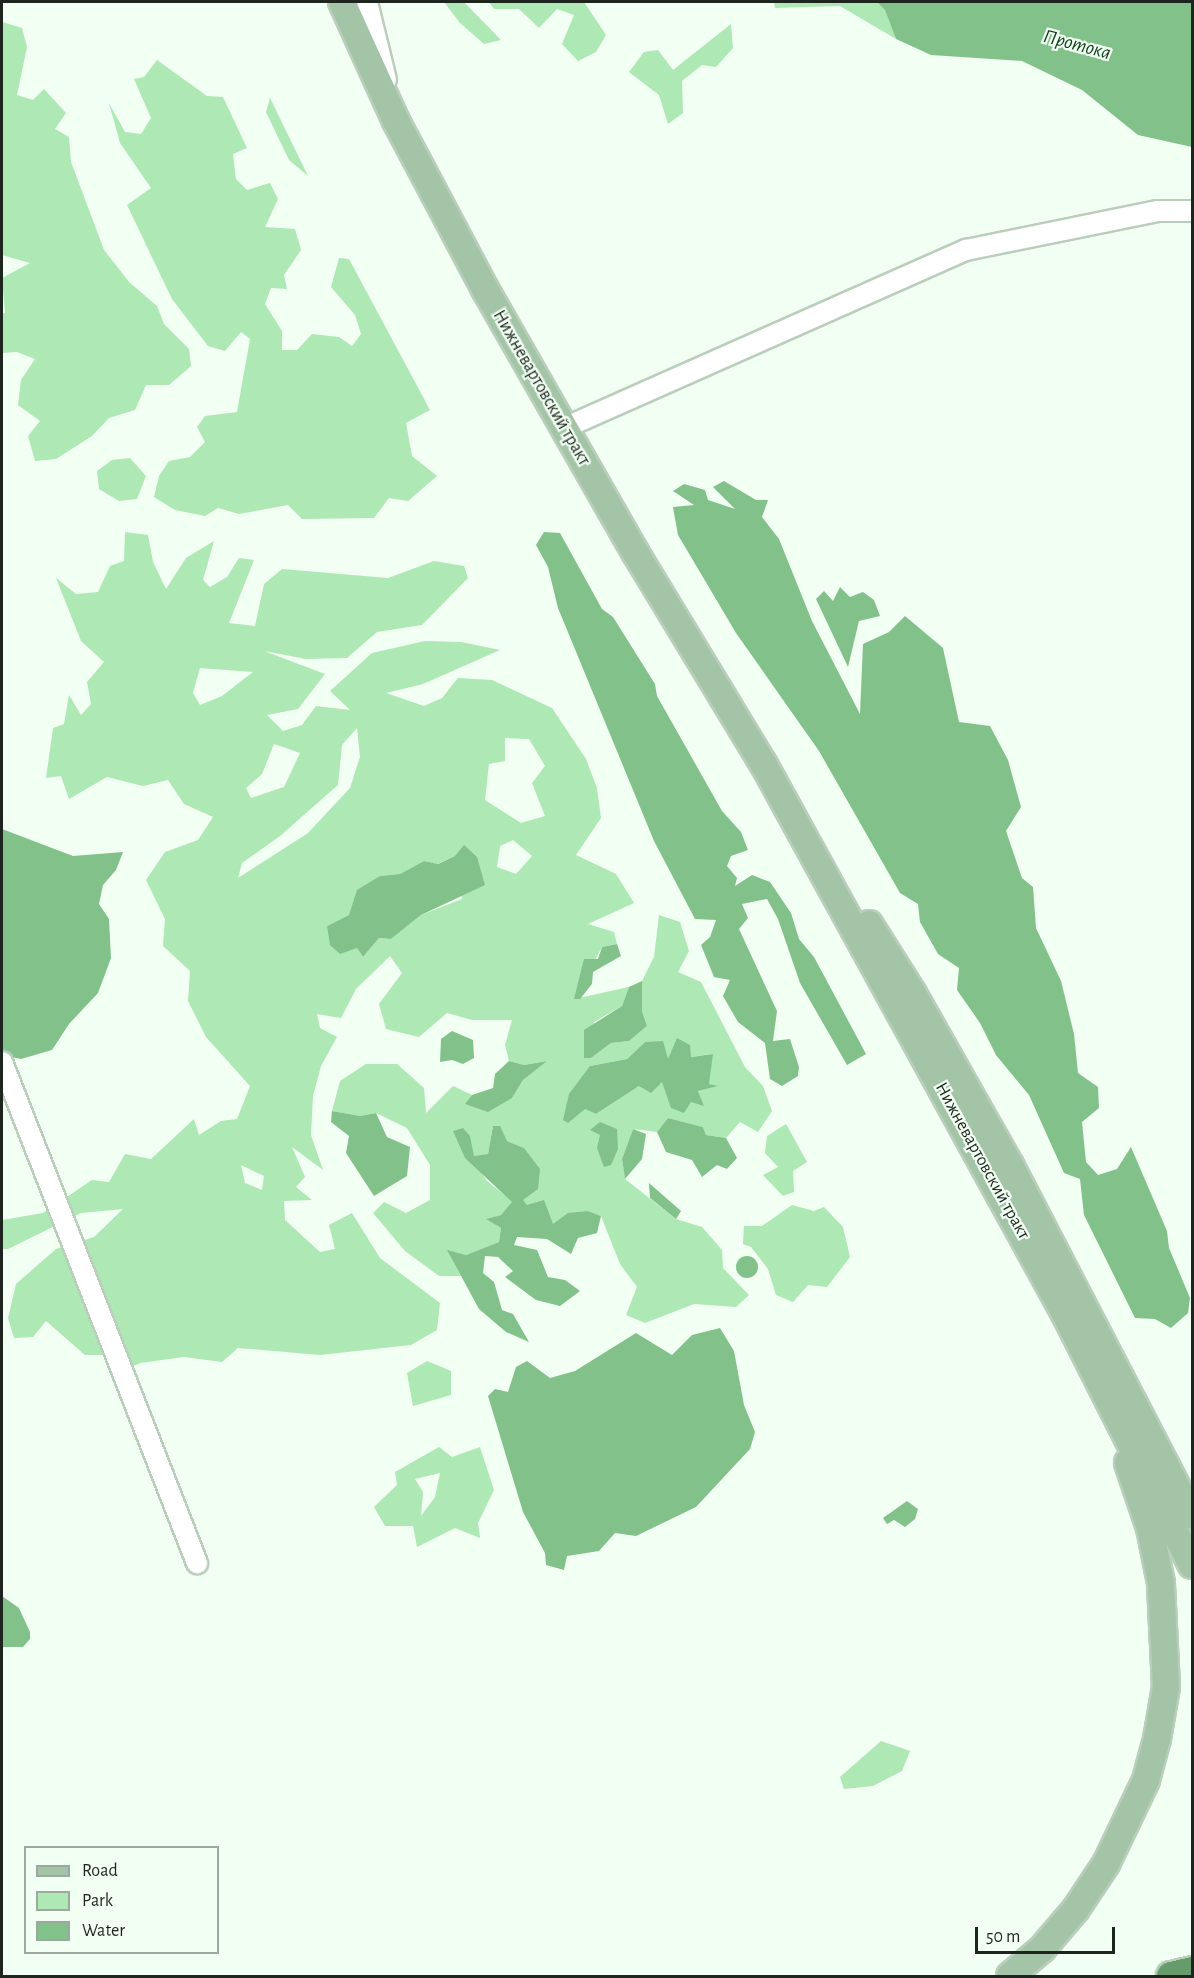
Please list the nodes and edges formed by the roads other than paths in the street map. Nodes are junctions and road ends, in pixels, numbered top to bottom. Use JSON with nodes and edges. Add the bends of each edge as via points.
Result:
{"nodes":[{"id":1,"x":342,"y":2,"type":"edge"},
{"id":2,"x":367,"y":2,"type":"edge"},
{"id":3,"x":396,"y":121,"type":"junction"},
{"id":4,"x":1192,"y":211,"type":"edge"},
{"id":5,"x":564,"y":428,"type":"junction"},
{"id":6,"x":763,"y":763,"type":"junction"},
{"id":7,"x":2,"y":1062,"type":"edge"},
{"id":8,"x":1065,"y":1314,"type":"junction"},
{"id":9,"x":1192,"y":1516,"type":"edge"},
{"id":10,"x":197,"y":1563,"type":"dead end"},
{"id":11,"x":1192,"y":1565,"type":"edge"},
{"id":12,"x":1192,"y":1971,"type":"edge"},
{"id":13,"x":1010,"y":1977,"type":"edge"},
{"id":14,"x":1170,"y":1977,"type":"edge"}],
"edges":[{"from":1,"to":3,"type":"main road","name":"Нижневартовский тракт"},
{"from":2,"to":3,"type":"lane"},
{"from":3,"to":5,"type":"main road","name":"Нижневартовский тракт"},
{"from":4,"to":5,"type":"lane","via":[[1158,212],[966,250],[912,270]]},
{"from":5,"to":6,"type":"main road","name":"Нижневартовский тракт"},
{"from":6,"to":8,"type":"main road","name":"Нижневартовский тракт"},
{"from":6,"to":9,"type":"main road","name":"Нижневартовский тракт","via":[[912,992],[1112,1355]]},
{"from":7,"to":10,"type":"lane"},
{"from":8,"to":11,"type":"main road","name":"Нижневартовский тракт"},
{"from":8,"to":13,"type":"main road","via":[[1135,1480],[1150,1528],[1166,1634],[1166,1686],[1146,1780],[1106,1864],[1076,1909],[1042,1949]]},
{"from":12,"to":14,"type":"highway"}]}
